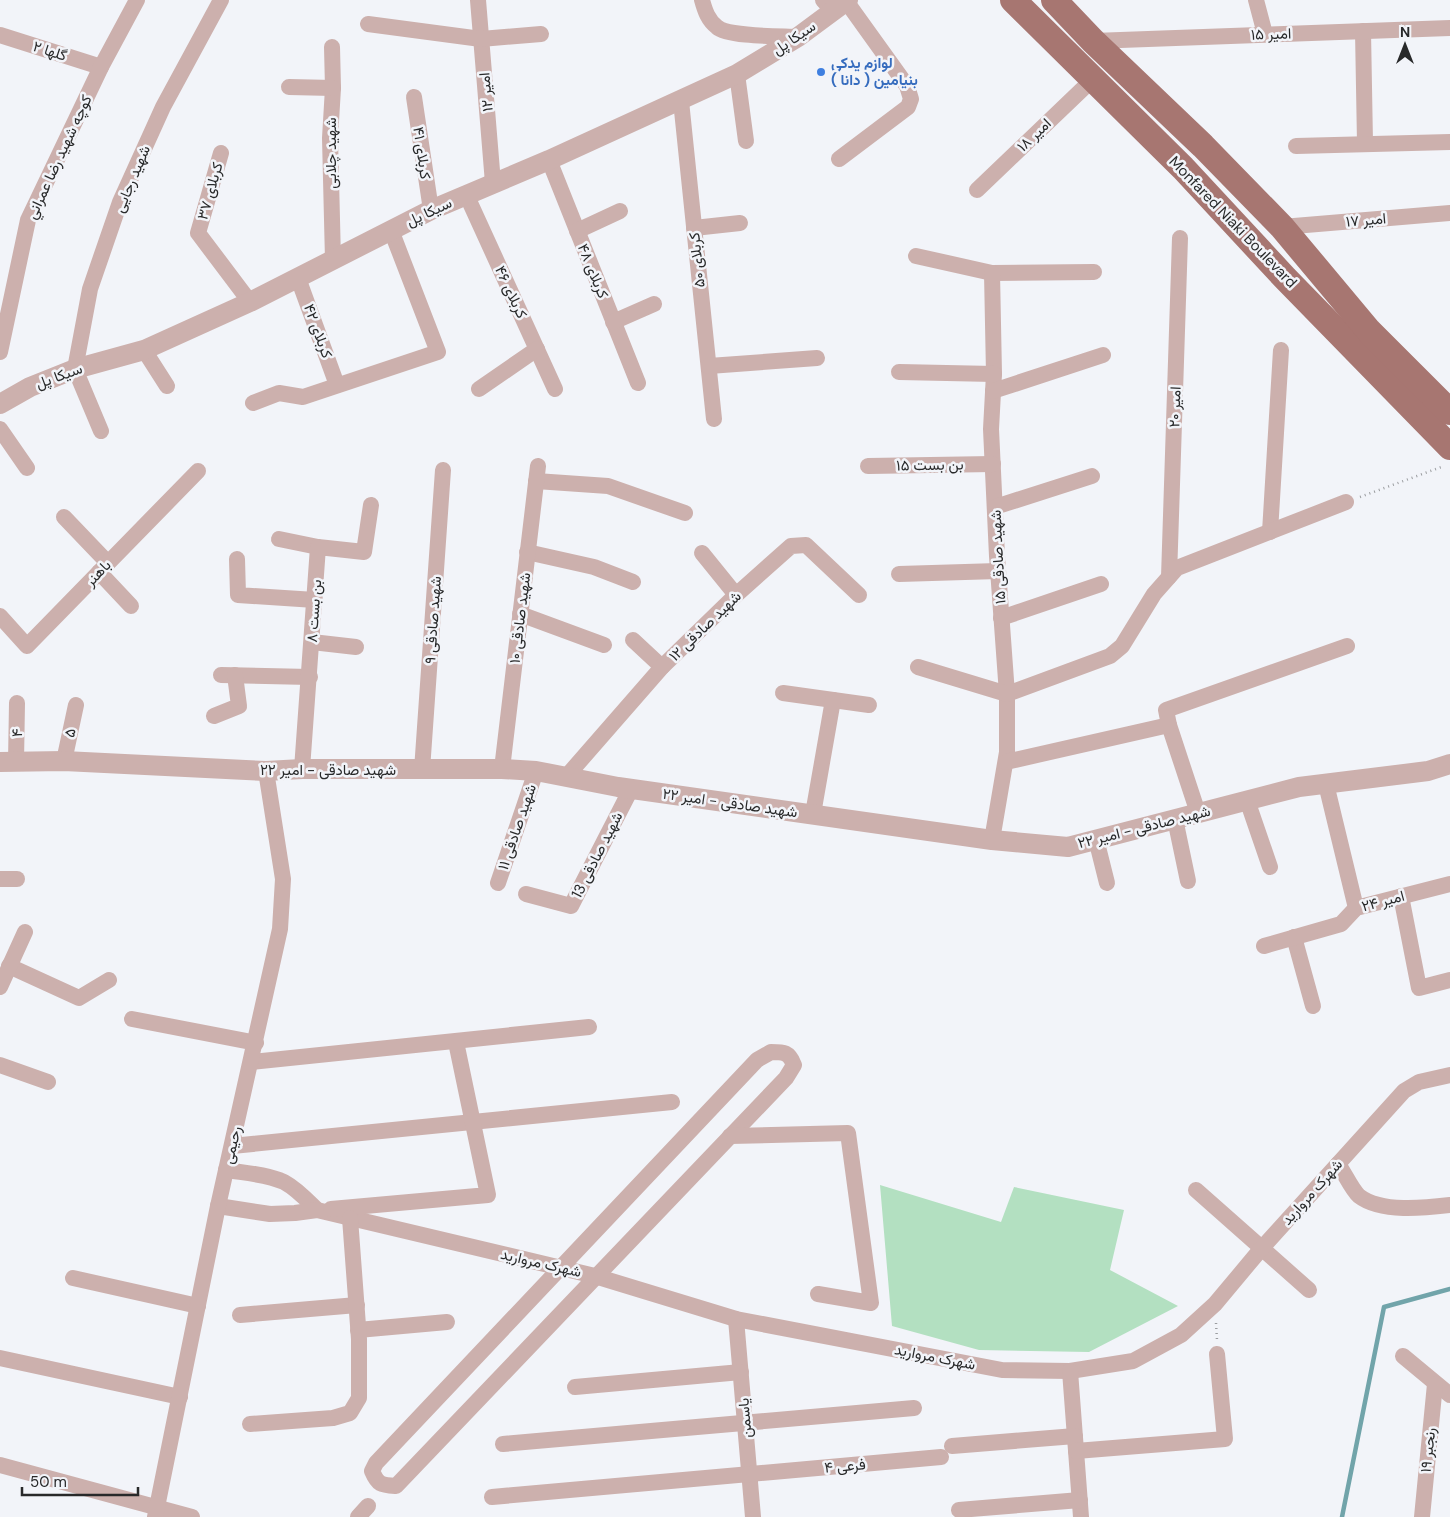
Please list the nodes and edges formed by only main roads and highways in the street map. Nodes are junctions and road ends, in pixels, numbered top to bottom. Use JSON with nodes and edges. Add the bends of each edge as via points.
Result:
{"nodes":[{"id":1,"x":1013,"y":0,"type":"edge"},
{"id":2,"x":1054,"y":0,"type":"edge"},
{"id":3,"x":1203,"y":146,"type":"junction"},
{"id":4,"x":1183,"y":168,"type":"junction"},
{"id":5,"x":1450,"y":412,"type":"edge"},
{"id":6,"x":1450,"y":447,"type":"edge"}],
"edges":[{"from":1,"to":4,"type":"main road","name":"Monfared Niaki Boulevard"},
{"from":2,"to":3,"type":"main road","name":"Monfared Niaki Boulevard"},
{"from":3,"to":4,"type":"main road"},
{"from":3,"to":5,"type":"main road","name":"Monfared Niaki Boulevard","via":[[1282,227],[1369,331]]},
{"from":4,"to":6,"type":"main road","name":"Monfared Niaki Boulevard"}]}
